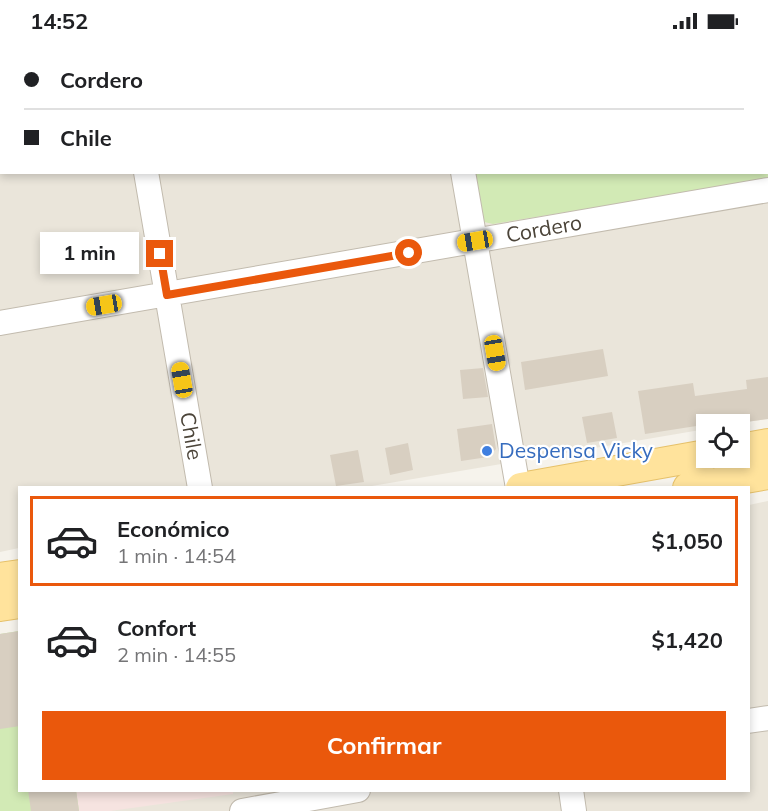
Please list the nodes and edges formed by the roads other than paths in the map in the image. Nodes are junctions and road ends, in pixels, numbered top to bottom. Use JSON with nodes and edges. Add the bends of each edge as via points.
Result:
{"nodes":[{"id":1,"x":146,"y":174,"type":"edge"},
{"id":2,"x":463,"y":174,"type":"edge"},
{"id":3,"x":768,"y":190,"type":"edge"},
{"id":4,"x":475,"y":241,"type":"junction"},
{"id":5,"x":167,"y":295,"type":"junction"},
{"id":6,"x":0,"y":323,"type":"edge"},
{"id":7,"x":768,"y":444,"type":"edge"},
{"id":8,"x":750,"y":447,"type":"edge"},
{"id":9,"x":696,"y":457,"type":"edge"},
{"id":10,"x":768,"y":474,"type":"edge"},
{"id":11,"x":200,"y":486,"type":"edge"},
{"id":12,"x":520,"y":486,"type":"edge"},
{"id":13,"x":531,"y":486,"type":"edge"},
{"id":14,"x":699,"y":486,"type":"edge"},
{"id":15,"x":18,"y":575,"type":"edge"},
{"id":16,"x":0,"y":578,"type":"edge"},
{"id":17,"x":18,"y":603,"type":"edge"},
{"id":18,"x":0,"y":606,"type":"edge"},
{"id":19,"x":768,"y":718,"type":"edge"},
{"id":20,"x":750,"y":721,"type":"edge"},
{"id":21,"x":344,"y":792,"type":"edge"},
{"id":22,"x":571,"y":792,"type":"edge"},
{"id":23,"x":251,"y":805,"type":"edge"},
{"id":24,"x":574,"y":811,"type":"edge"}],
"edges":[{"from":1,"to":5,"type":"street","name":"Chile"},
{"from":2,"to":4,"type":"street"},
{"from":3,"to":4,"type":"street","name":"Cordero"},
{"from":4,"to":5,"type":"street","name":"Cordero"},
{"from":4,"to":12,"type":"street"},
{"from":5,"to":6,"type":"street","name":"Cordero"},
{"from":5,"to":11,"type":"street","name":"Chile"},
{"from":7,"to":8,"type":"main road"},
{"from":9,"to":13,"type":"main road"},
{"from":10,"to":14,"type":"main road"},
{"from":15,"to":16,"type":"main road"},
{"from":17,"to":18,"type":"main road"},
{"from":19,"to":20,"type":"street"},
{"from":21,"to":23,"type":"street"},
{"from":22,"to":24,"type":"street"}]}
